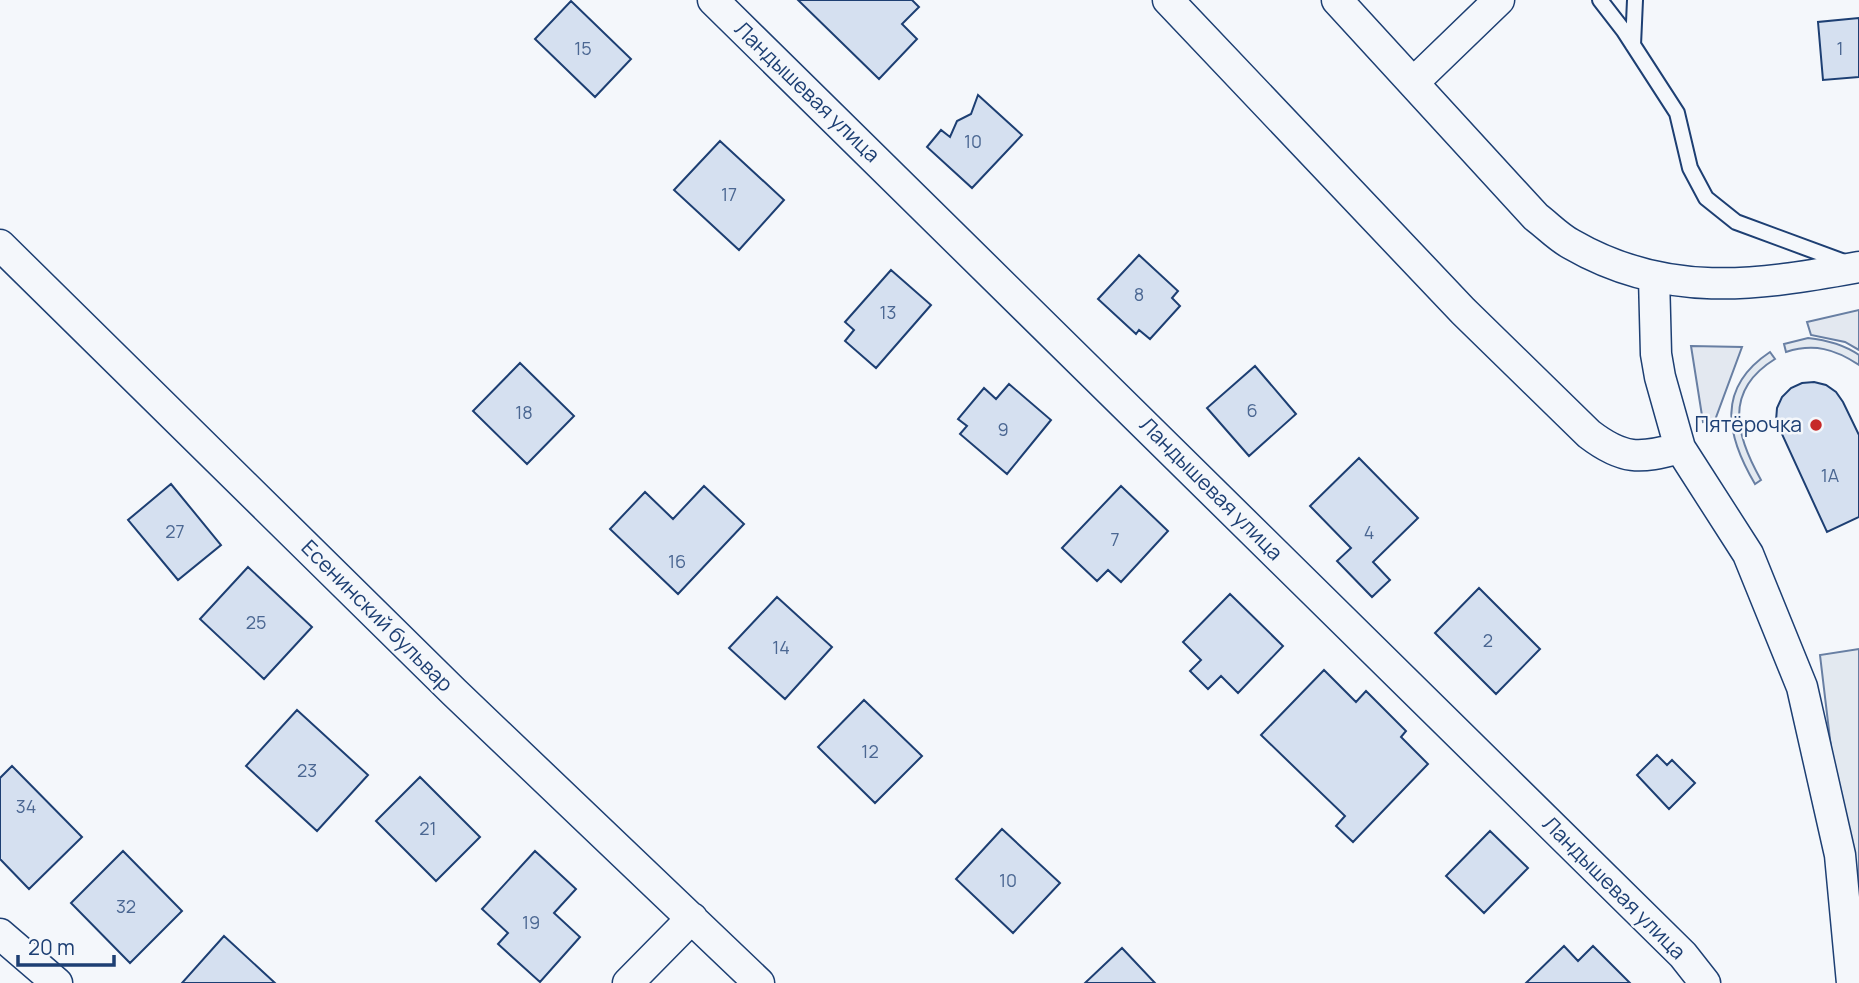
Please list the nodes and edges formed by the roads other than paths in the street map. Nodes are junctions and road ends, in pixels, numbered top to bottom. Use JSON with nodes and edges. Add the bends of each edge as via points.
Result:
{"nodes":[{"id":1,"x":713,"y":0,"type":"edge"},
{"id":2,"x":1168,"y":0,"type":"edge"},
{"id":3,"x":1337,"y":0,"type":"edge"},
{"id":4,"x":1499,"y":0,"type":"edge"},
{"id":5,"x":1600,"y":0,"type":"edge"},
{"id":6,"x":1634,"y":0,"type":"edge"},
{"id":7,"x":1633,"y":45,"type":"junction"},
{"id":8,"x":1413,"y":83,"type":"junction"},
{"id":9,"x":0,"y":245,"type":"edge"},
{"id":10,"x":1859,"y":267,"type":"edge"},
{"id":11,"x":1654,"y":277,"type":"junction"},
{"id":12,"x":1680,"y":448,"type":"junction"},
{"id":13,"x":692,"y":918,"type":"junction"},
{"id":14,"x":0,"y":934,"type":"edge"},
{"id":15,"x":57,"y":983,"type":"edge"},
{"id":16,"x":628,"y":983,"type":"edge"},
{"id":17,"x":759,"y":983,"type":"edge"},
{"id":18,"x":1705,"y":983,"type":"edge"},
{"id":19,"x":1852,"y":983,"type":"edge"}],
"edges":[{"from":1,"to":18,"type":"street","name":"Ландышевая улица","via":[[1517,790],[1683,955]]},
{"from":2,"to":12,"type":"street","via":[[1463,311],[1589,433],[1623,455],[1652,455]]},
{"from":3,"to":8,"type":"street"},
{"from":4,"to":8,"type":"street"},
{"from":5,"to":7,"type":"lane"},
{"from":6,"to":7,"type":"lane"},
{"from":7,"to":10,"type":"lane","via":[[1677,113],[1690,168],[1698,187],[1716,207],[1736,222]]},
{"from":8,"to":11,"type":"street","via":[[1536,217],[1592,255]]},
{"from":9,"to":13,"type":"street","name":"Есенинский бульвар","via":[[454,692]]},
{"from":10,"to":11,"type":"street","via":[[1734,284]]},
{"from":11,"to":12,"type":"street","via":[[1656,354]]},
{"from":12,"to":19,"type":"street","via":[[1748,554],[1802,687],[1840,855]]},
{"from":13,"to":16,"type":"street"},
{"from":13,"to":17,"type":"street","name":"Есенинский бульвар"},
{"from":14,"to":15,"type":"street"}]}
